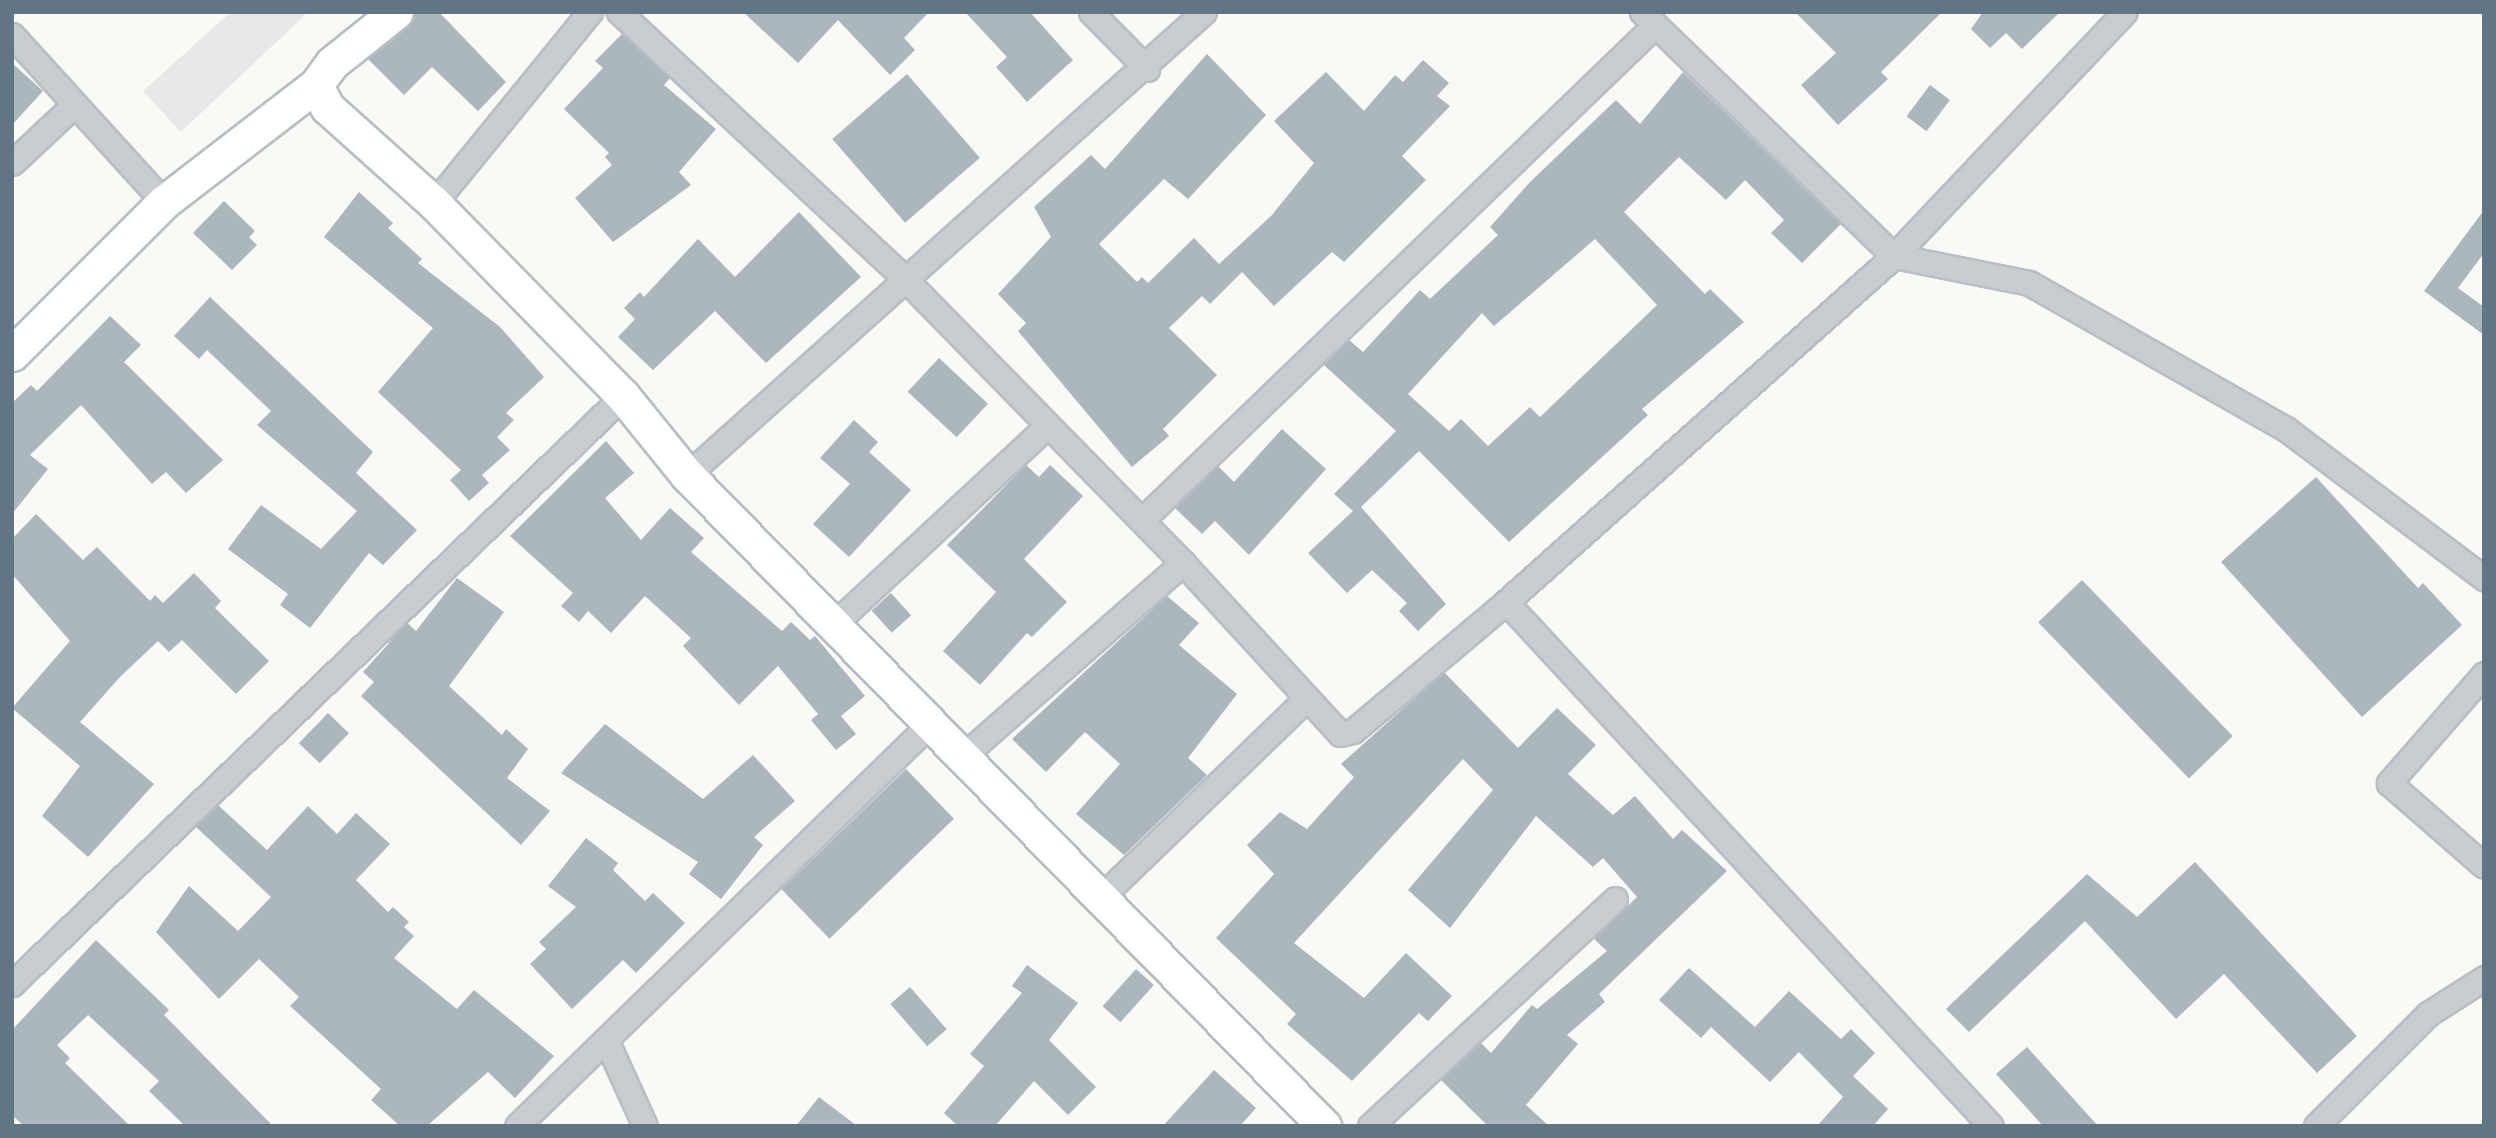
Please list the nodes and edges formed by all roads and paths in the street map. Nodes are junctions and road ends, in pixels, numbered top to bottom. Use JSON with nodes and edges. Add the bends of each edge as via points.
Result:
{"nodes":[{"id":1,"x":396,"y":12,"type":"edge"},
{"id":2,"x":590,"y":12,"type":"edge"},
{"id":3,"x":619,"y":12,"type":"edge"},
{"id":4,"x":1091,"y":12,"type":"edge"},
{"id":5,"x":1204,"y":12,"type":"edge"},
{"id":6,"x":2119,"y":15,"type":"edge"},
{"id":7,"x":1648,"y":19,"type":"edge"},
{"id":8,"x":12,"y":35,"type":"edge"},
{"id":9,"x":1147,"y":69,"type":"junction"},
{"id":10,"x":316,"y":85,"type":"junction"},
{"id":11,"x":75,"y":104,"type":"junction"},
{"id":12,"x":12,"y":163,"type":"edge"},
{"id":13,"x":164,"y":202,"type":"junction"},
{"id":14,"x":435,"y":203,"type":"junction"},
{"id":15,"x":1894,"y":256,"type":"junction"},
{"id":16,"x":903,"y":277,"type":"junction"},
{"id":17,"x":12,"y":354,"type":"edge"},
{"id":18,"x":623,"y":396,"type":"junction"},
{"id":19,"x":1047,"y":426,"type":"junction"},
{"id":20,"x":687,"y":475,"type":"junction"},
{"id":21,"x":1142,"y":520,"type":"junction"},
{"id":22,"x":1183,"y":563,"type":"junction"},
{"id":23,"x":2484,"y":578,"type":"edge"},
{"id":24,"x":1506,"y":602,"type":"junction"},
{"id":25,"x":834,"y":624,"type":"junction"},
{"id":26,"x":2484,"y":674,"type":"edge"},
{"id":27,"x":1305,"y":700,"type":"junction"},
{"id":28,"x":931,"y":723,"type":"junction"},
{"id":29,"x":963,"y":756,"type":"junction"},
{"id":30,"x":2484,"y":866,"type":"edge"},
{"id":31,"x":1102,"y":896,"type":"junction"},
{"id":32,"x":1615,"y":900,"type":"dead end"},
{"id":33,"x":2484,"y":978,"type":"edge"},
{"id":34,"x":12,"y":984,"type":"edge"},
{"id":35,"x":606,"y":1040,"type":"junction"},
{"id":36,"x":517,"y":1126,"type":"edge"},
{"id":37,"x":645,"y":1126,"type":"edge"},
{"id":38,"x":1324,"y":1126,"type":"edge"},
{"id":39,"x":1370,"y":1126,"type":"edge"},
{"id":40,"x":1992,"y":1126,"type":"edge"},
{"id":41,"x":2316,"y":1126,"type":"edge"}],
"edges":[{"from":1,"to":10,"type":"street","via":[[332,63]]},
{"from":2,"to":14,"type":"street"},
{"from":3,"to":16,"type":"street"},
{"from":4,"to":9,"type":"street"},
{"from":5,"to":9,"type":"street"},
{"from":6,"to":15,"type":"street"},
{"from":7,"to":15,"type":"street"},
{"from":7,"to":21,"type":"street"},
{"from":8,"to":11,"type":"street"},
{"from":9,"to":16,"type":"street"},
{"from":10,"to":13,"type":"street"},
{"from":10,"to":14,"type":"street","via":[[327,107]]},
{"from":11,"to":12,"type":"street"},
{"from":11,"to":13,"type":"street"},
{"from":13,"to":17,"type":"street"},
{"from":14,"to":18,"type":"street"},
{"from":15,"to":23,"type":"street","via":[[2029,283],[2286,429]]},
{"from":15,"to":24,"type":"street"},
{"from":16,"to":19,"type":"street"},
{"from":16,"to":20,"type":"street"},
{"from":18,"to":20,"type":"street"},
{"from":18,"to":34,"type":"street"},
{"from":19,"to":21,"type":"street"},
{"from":19,"to":25,"type":"street"},
{"from":20,"to":25,"type":"street"},
{"from":21,"to":22,"type":"street"},
{"from":22,"to":27,"type":"street"},
{"from":22,"to":29,"type":"street"},
{"from":24,"to":27,"type":"street","via":[[1353,731],[1334,730]]},
{"from":24,"to":40,"type":"street"},
{"from":25,"to":28,"type":"street"},
{"from":26,"to":30,"type":"street","via":[[2389,783]]},
{"from":27,"to":31,"type":"street"},
{"from":28,"to":29,"type":"street"},
{"from":28,"to":35,"type":"street"},
{"from":29,"to":31,"type":"street"},
{"from":31,"to":38,"type":"street"},
{"from":32,"to":39,"type":"street"},
{"from":33,"to":41,"type":"street","via":[[2428,1014]]},
{"from":35,"to":36,"type":"street"},
{"from":35,"to":37,"type":"street"}]}
